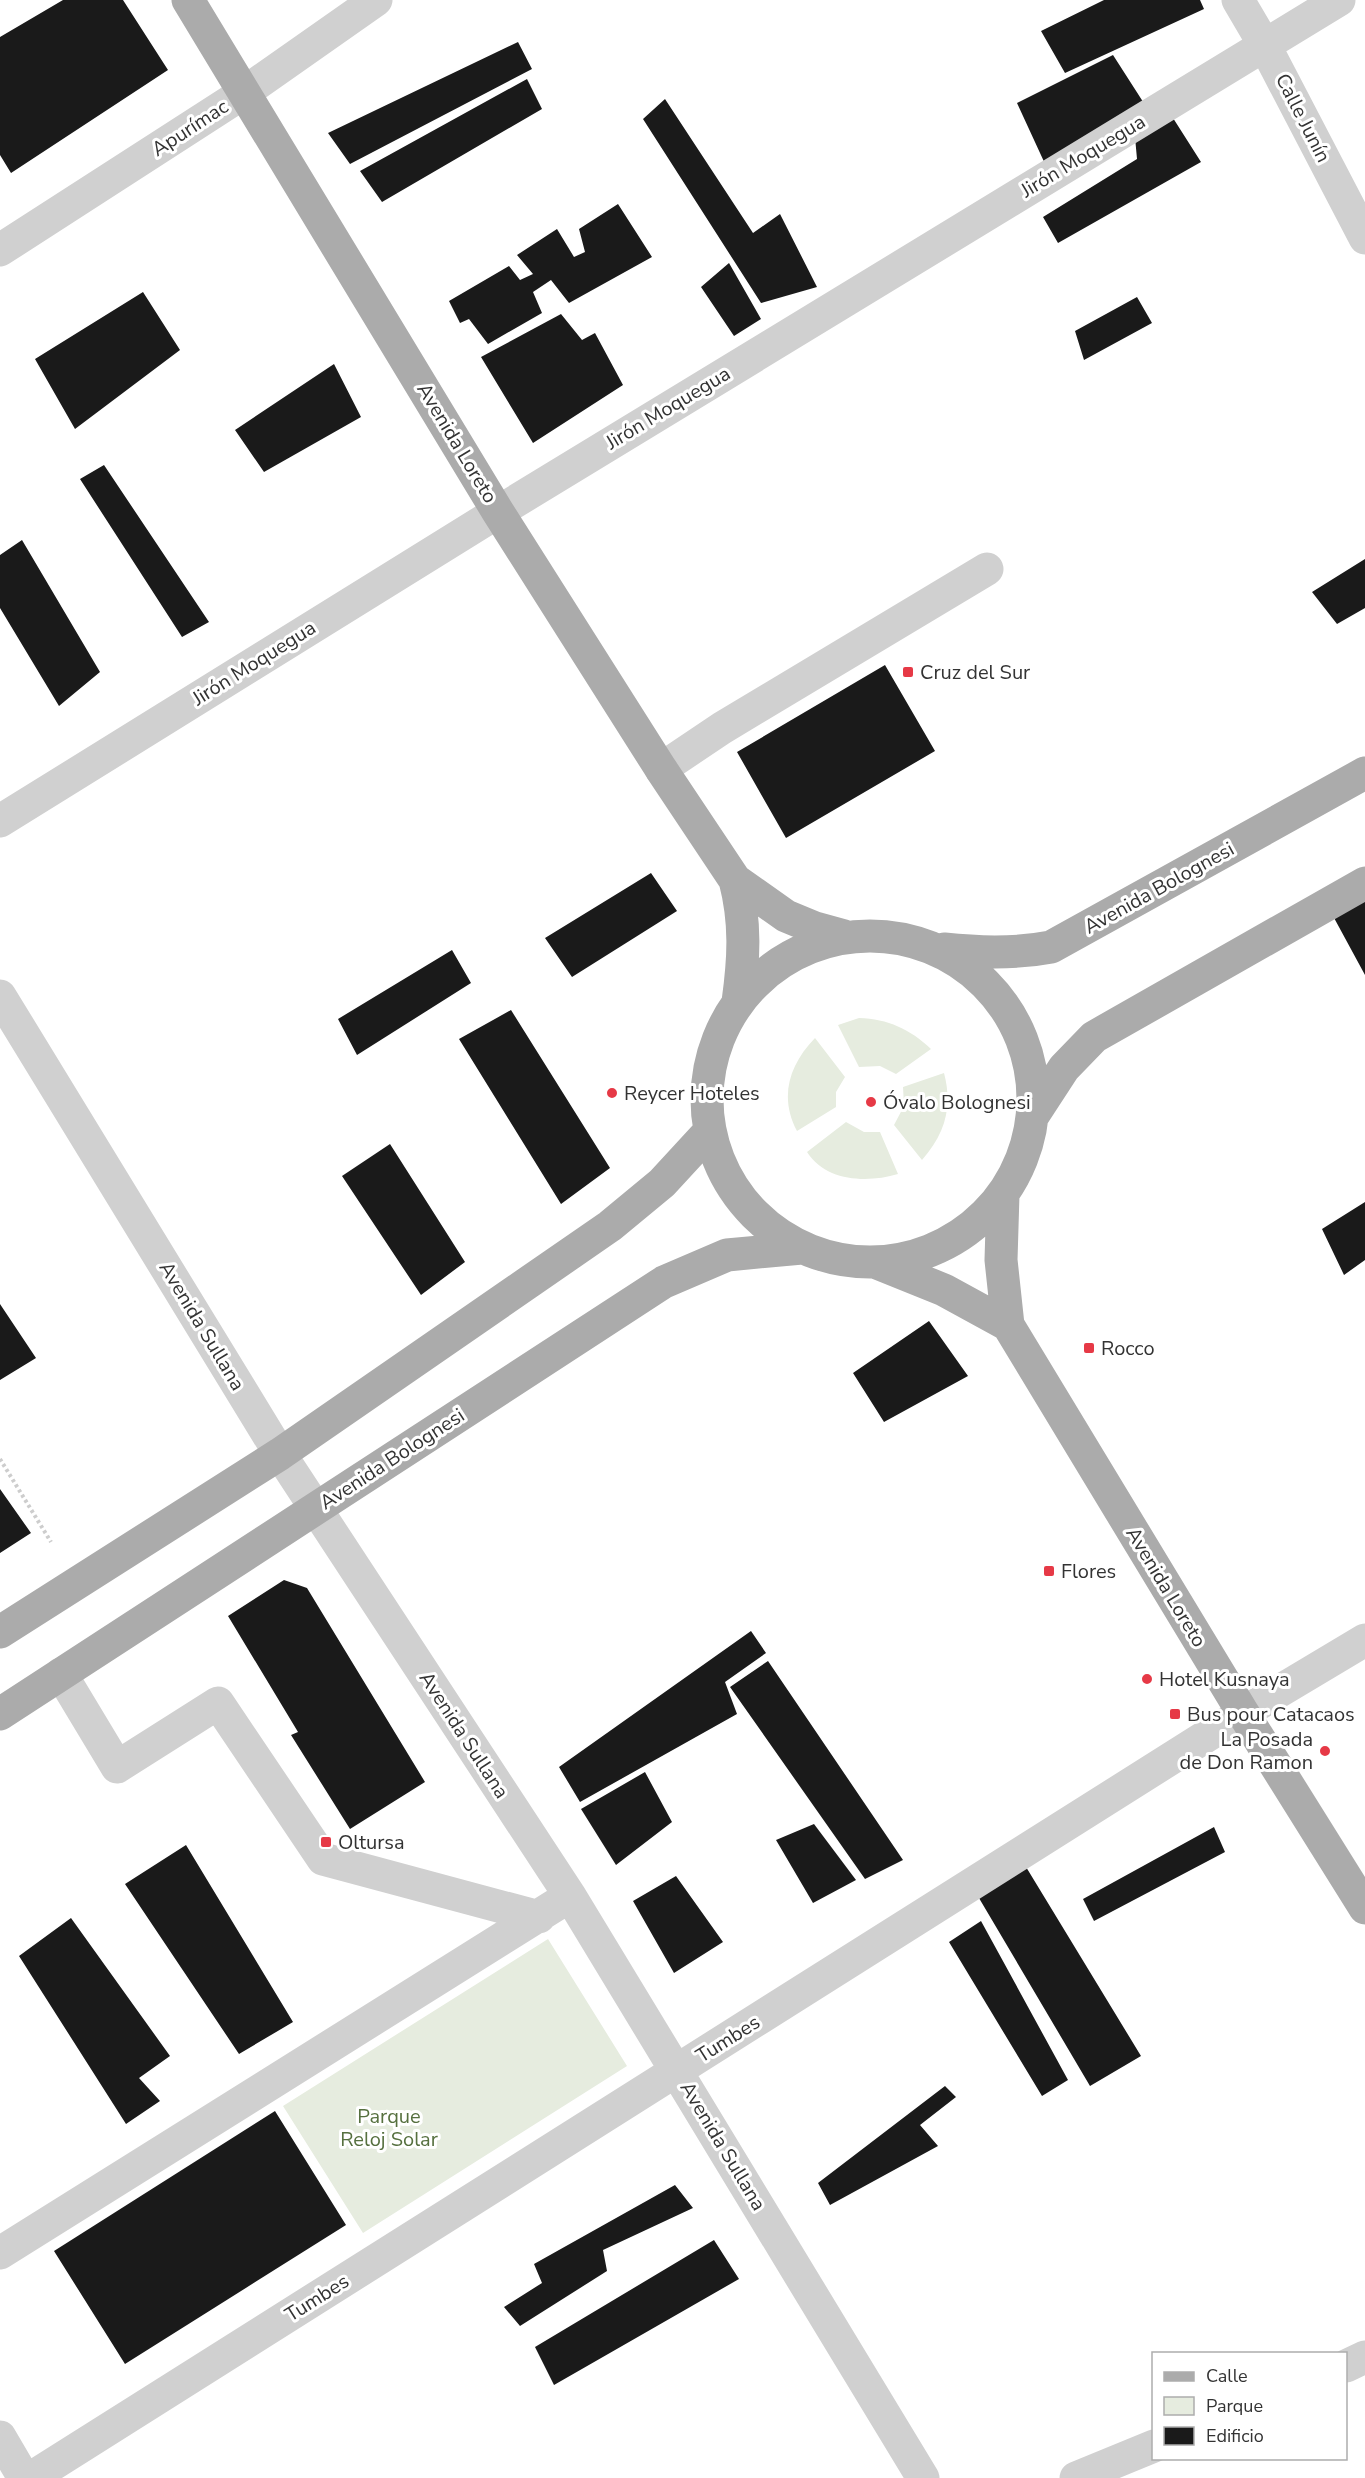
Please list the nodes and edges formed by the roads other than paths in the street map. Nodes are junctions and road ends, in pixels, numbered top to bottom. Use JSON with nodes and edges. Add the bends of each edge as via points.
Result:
{"nodes":[{"id":1,"x":188,"y":0,"type":"edge"},
{"id":2,"x":376,"y":0,"type":"edge"},
{"id":3,"x":1238,"y":0,"type":"edge"},
{"id":4,"x":1339,"y":0,"type":"edge"},
{"id":5,"x":1265,"y":46,"type":"junction"},
{"id":6,"x":244,"y":92,"type":"junction"},
{"id":7,"x":1365,"y":238,"type":"edge"},
{"id":8,"x":0,"y":250,"type":"edge"},
{"id":9,"x":498,"y":512,"type":"junction"},
{"id":10,"x":987,"y":569,"type":"dead end"},
{"id":11,"x":661,"y":770,"type":"junction"},
{"id":12,"x":1365,"y":773,"type":"edge"},
{"id":13,"x":0,"y":821,"type":"edge"},
{"id":14,"x":735,"y":880,"type":"junction"},
{"id":15,"x":1365,"y":883,"type":"edge"},
{"id":16,"x":844,"y":936,"type":"junction"},
{"id":17,"x":939,"y":949,"type":"junction"},
{"id":18,"x":0,"y":996,"type":"edge"},
{"id":19,"x":738,"y":1002,"type":"junction"},
{"id":20,"x":1034,"y":1114,"type":"junction"},
{"id":21,"x":709,"y":1132,"type":"junction"},
{"id":22,"x":1003,"y":1194,"type":"junction"},
{"id":23,"x":802,"y":1248,"type":"junction"},
{"id":24,"x":876,"y":1263,"type":"junction"},
{"id":25,"x":1008,"y":1325,"type":"junction"},
{"id":26,"x":280,"y":1454,"type":"junction"},
{"id":27,"x":316,"y":1508,"type":"junction"},
{"id":28,"x":0,"y":1632,"type":"edge"},
{"id":29,"x":1365,"y":1640,"type":"edge"},
{"id":30,"x":61,"y":1674,"type":"junction"},
{"id":31,"x":1243,"y":1713,"type":"junction"},
{"id":32,"x":0,"y":1714,"type":"edge"},
{"id":33,"x":570,"y":1896,"type":"junction"},
{"id":34,"x":1365,"y":1908,"type":"edge"},
{"id":35,"x":538,"y":1917,"type":"junction"},
{"id":36,"x":678,"y":2071,"type":"junction"},
{"id":37,"x":0,"y":2253,"type":"edge"},
{"id":38,"x":1365,"y":2357,"type":"edge"},
{"id":39,"x":1347,"y":2366,"type":"edge"},
{"id":40,"x":0,"y":2437,"type":"edge"},
{"id":41,"x":1152,"y":2447,"type":"edge"},
{"id":42,"x":24,"y":2478,"type":"edge"},
{"id":43,"x":31,"y":2478,"type":"edge"},
{"id":44,"x":923,"y":2478,"type":"edge"},
{"id":45,"x":1076,"y":2478,"type":"edge"}],
"edges":[{"from":1,"to":6,"type":"main road","name":"Avenida Loreto"},
{"from":2,"to":6,"type":"street","name":"Apurímac"},
{"from":3,"to":5,"type":"street","name":"Calle Junín"},
{"from":4,"to":5,"type":"street","name":"Jirón Moquegua"},
{"from":5,"to":7,"type":"street","name":"Calle Junín"},
{"from":5,"to":9,"type":"street","name":"Jirón Moquegua"},
{"from":6,"to":8,"type":"street","name":"Apurímac"},
{"from":6,"to":9,"type":"main road","name":"Avenida Loreto"},
{"from":9,"to":11,"type":"main road","name":"Avenida Loreto"},
{"from":9,"to":13,"type":"street","name":"Jirón Moquegua"},
{"from":10,"to":11,"type":"street","via":[[722,728]]},
{"from":11,"to":14,"type":"main road","name":"Avenida Loreto"},
{"from":12,"to":17,"type":"main road","name":"Avenida Bolognesi","via":[[1051,947],[1021,953]]},
{"from":14,"to":16,"type":"main road","name":"Avenida Loreto","via":[[786,916]]},
{"from":14,"to":19,"type":"main road","name":"Avenida Loreto","via":[[745,940]]},
{"from":15,"to":20,"type":"main road","via":[[1094,1037],[1064,1068]]},
{"from":16,"to":17,"type":"main road","via":[[893,936]]},
{"from":16,"to":19,"type":"main road","via":[[804,949],[768,970]]},
{"from":17,"to":20,"type":"main road","via":[[980,975],[1014,1019],[1033,1071]]},
{"from":18,"to":26,"type":"street","name":"Avenida Sullana"},
{"from":19,"to":21,"type":"main road","via":[[716,1042],[707,1087]]},
{"from":20,"to":22,"type":"main road","via":[[1023,1157]]},
{"from":21,"to":23,"type":"main road","via":[[722,1168],[742,1201],[769,1228]]},
{"from":21,"to":26,"type":"main road","via":[[662,1183],[610,1227]]},
{"from":22,"to":24,"type":"main road","via":[[978,1222],[947,1243],[912,1257]]},
{"from":22,"to":25,"type":"main road","name":"Avenida Loreto","via":[[1001,1260]]},
{"from":23,"to":24,"type":"main road","via":[[838,1260]]},
{"from":23,"to":27,"type":"main road","name":"Avenida Bolognesi","via":[[727,1255],[664,1282]]},
{"from":24,"to":25,"type":"main road","via":[[944,1290]]},
{"from":25,"to":31,"type":"main road","name":"Avenida Loreto"},
{"from":26,"to":27,"type":"street","name":"Avenida Sullana"},
{"from":26,"to":28,"type":"main road"},
{"from":27,"to":30,"type":"main road","name":"Avenida Bolognesi"},
{"from":27,"to":33,"type":"street","name":"Avenida Sullana"},
{"from":29,"to":31,"type":"street","name":"Tumbes"},
{"from":30,"to":32,"type":"main road","name":"Avenida Bolognesi"},
{"from":30,"to":35,"type":"street","via":[[117,1767],[218,1703],[323,1859]]},
{"from":31,"to":34,"type":"main road","name":"Avenida Loreto"},
{"from":31,"to":36,"type":"street","name":"Tumbes"},
{"from":33,"to":35,"type":"street"},
{"from":33,"to":36,"type":"street","name":"Avenida Sullana"},
{"from":35,"to":37,"type":"street"},
{"from":36,"to":43,"type":"street","name":"Tumbes"},
{"from":36,"to":44,"type":"street","name":"Avenida Sullana"},
{"from":38,"to":39,"type":"street"},
{"from":40,"to":42,"type":"street"},
{"from":41,"to":45,"type":"street"}]}
